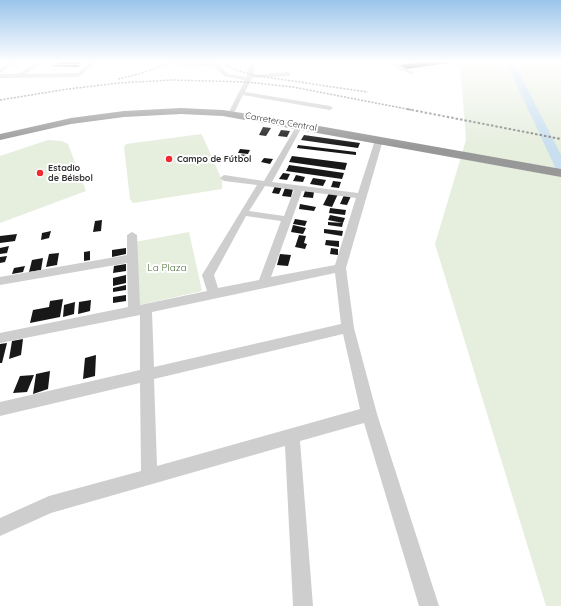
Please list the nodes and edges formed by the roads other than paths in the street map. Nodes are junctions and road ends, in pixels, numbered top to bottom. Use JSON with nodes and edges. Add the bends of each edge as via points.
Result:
{"nodes":[{"id":1,"x":242,"y":90,"type":"edge"},
{"id":2,"x":241,"y":93,"type":"junction"},
{"id":3,"x":330,"y":108,"type":"dead end"},
{"id":4,"x":231,"y":114,"type":"junction"},
{"id":5,"x":300,"y":125,"type":"junction"},
{"id":6,"x":0,"y":137,"type":"edge"},
{"id":7,"x":380,"y":140,"type":"junction"},
{"id":8,"x":561,"y":173,"type":"edge"},
{"id":9,"x":224,"y":178,"type":"dead end"},
{"id":10,"x":264,"y":183,"type":"junction"},
{"id":11,"x":299,"y":187,"type":"junction"},
{"id":12,"x":361,"y":196,"type":"junction"},
{"id":13,"x":243,"y":213,"type":"junction"},
{"id":14,"x":287,"y":219,"type":"junction"},
{"id":15,"x":132,"y":235,"type":"dead end"},
{"id":16,"x":133,"y":258,"type":"junction"},
{"id":17,"x":340,"y":268,"type":"junction"},
{"id":18,"x":0,"y":281,"type":"edge"},
{"id":19,"x":263,"y":282,"type":"junction"},
{"id":20,"x":213,"y":293,"type":"junction"},
{"id":21,"x":140,"y":310,"type":"junction"},
{"id":22,"x":348,"y":328,"type":"junction"},
{"id":23,"x":0,"y":338,"type":"edge"},
{"id":24,"x":148,"y":375,"type":"junction"},
{"id":25,"x":0,"y":409,"type":"edge"},
{"id":26,"x":368,"y":414,"type":"junction"},
{"id":27,"x":292,"y":436,"type":"junction"},
{"id":28,"x":149,"y":477,"type":"junction"},
{"id":29,"x":0,"y":528,"type":"edge"},
{"id":30,"x":303,"y":606,"type":"edge"},
{"id":31,"x":429,"y":606,"type":"edge"}],
"edges":[{"from":1,"to":2,"type":"street"},
{"from":2,"to":3,"type":"street"},
{"from":2,"to":4,"type":"street"},
{"from":4,"to":5,"type":"highway","name":"Carretera Central"},
{"from":4,"to":6,"type":"highway","name":"Carretera Central","via":[[182,111],[124,114],[71,121]]},
{"from":5,"to":7,"type":"highway","name":"Carretera Central"},
{"from":5,"to":10,"type":"street"},
{"from":7,"to":8,"type":"highway","name":"Carretera Central"},
{"from":7,"to":12,"type":"street"},
{"from":9,"to":10,"type":"street"},
{"from":10,"to":11,"type":"street"},
{"from":10,"to":13,"type":"street"},
{"from":11,"to":12,"type":"street"},
{"from":11,"to":14,"type":"street"},
{"from":12,"to":17,"type":"street"},
{"from":13,"to":14,"type":"street"},
{"from":13,"to":20,"type":"street","via":[[208,275]]},
{"from":14,"to":19,"type":"street"},
{"from":15,"to":16,"type":"street"},
{"from":16,"to":18,"type":"street"},
{"from":16,"to":21,"type":"street"},
{"from":17,"to":19,"type":"street"},
{"from":17,"to":22,"type":"street"},
{"from":19,"to":20,"type":"street"},
{"from":20,"to":21,"type":"street"},
{"from":21,"to":23,"type":"street"},
{"from":21,"to":24,"type":"street"},
{"from":22,"to":24,"type":"street"},
{"from":22,"to":26,"type":"street"},
{"from":24,"to":25,"type":"street"},
{"from":24,"to":28,"type":"street"},
{"from":26,"to":27,"type":"street"},
{"from":26,"to":31,"type":"street"},
{"from":27,"to":28,"type":"street"},
{"from":27,"to":30,"type":"street"},
{"from":28,"to":29,"type":"street","via":[[49,505]]}]}
